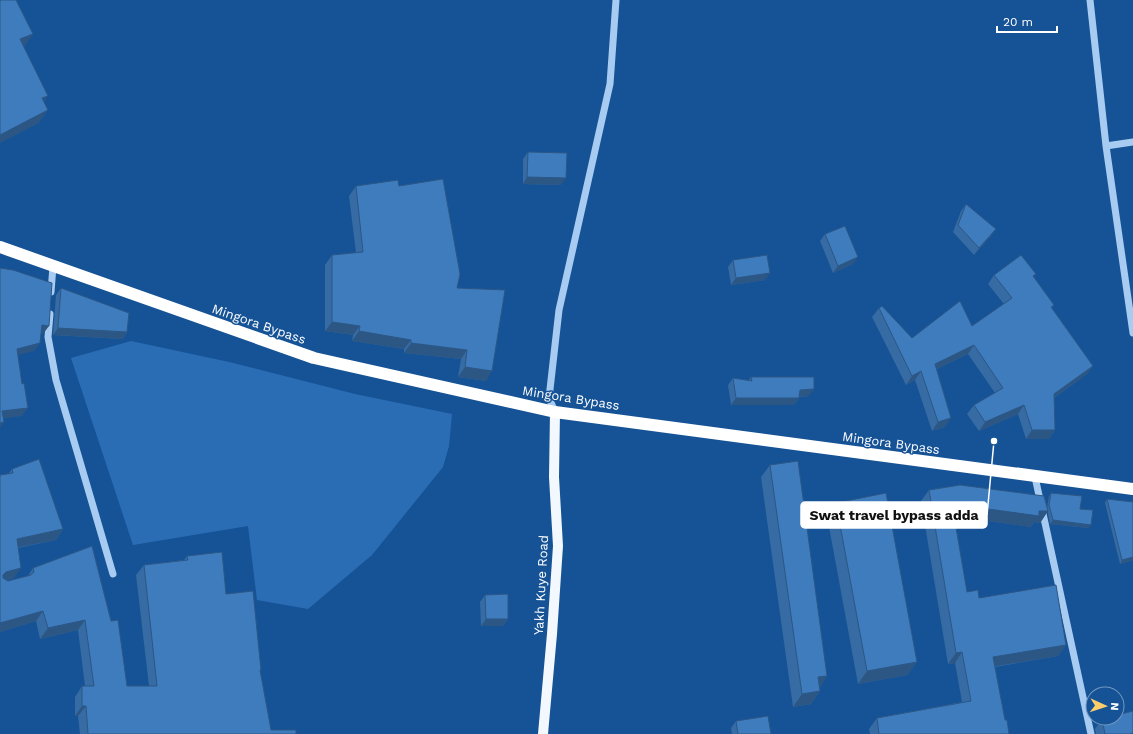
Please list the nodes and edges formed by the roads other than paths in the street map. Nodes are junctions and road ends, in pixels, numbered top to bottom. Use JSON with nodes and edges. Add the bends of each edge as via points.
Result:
{"nodes":[{"id":1,"x":616,"y":0,"type":"edge"},
{"id":2,"x":1090,"y":0,"type":"edge"},
{"id":3,"x":1133,"y":142,"type":"edge"},
{"id":4,"x":1106,"y":146,"type":"junction"},
{"id":5,"x":0,"y":247,"type":"edge"},
{"id":6,"x":53,"y":266,"type":"junction"},
{"id":7,"x":51,"y":297,"type":"edge"},
{"id":8,"x":50,"y":305,"type":"edge"},
{"id":9,"x":1133,"y":333,"type":"edge"},
{"id":10,"x":555,"y":412,"type":"junction"},
{"id":11,"x":1035,"y":477,"type":"junction"},
{"id":12,"x":1133,"y":489,"type":"edge"},
{"id":13,"x":113,"y":574,"type":"dead end"},
{"id":14,"x":543,"y":734,"type":"edge"},
{"id":15,"x":1091,"y":734,"type":"edge"}],
"edges":[{"from":1,"to":10,"type":"street","via":[[610,84],[559,310],[549,398]]},
{"from":2,"to":4,"type":"street"},
{"from":3,"to":4,"type":"street"},
{"from":4,"to":9,"type":"street"},
{"from":5,"to":6,"type":"highway","name":"Mingora Bypass"},
{"from":6,"to":7,"type":"street"},
{"from":6,"to":10,"type":"highway","name":"Mingora Bypass","via":[[314,358]]},
{"from":8,"to":13,"type":"street","via":[[48,337],[56,380]]},
{"from":10,"to":11,"type":"highway","name":"Mingora Bypass"},
{"from":10,"to":14,"type":"main road","name":"Yakh Kuye Road","via":[[554,476],[558,546]]},
{"from":11,"to":12,"type":"highway","name":"Mingora Bypass"},
{"from":11,"to":15,"type":"street"}]}
